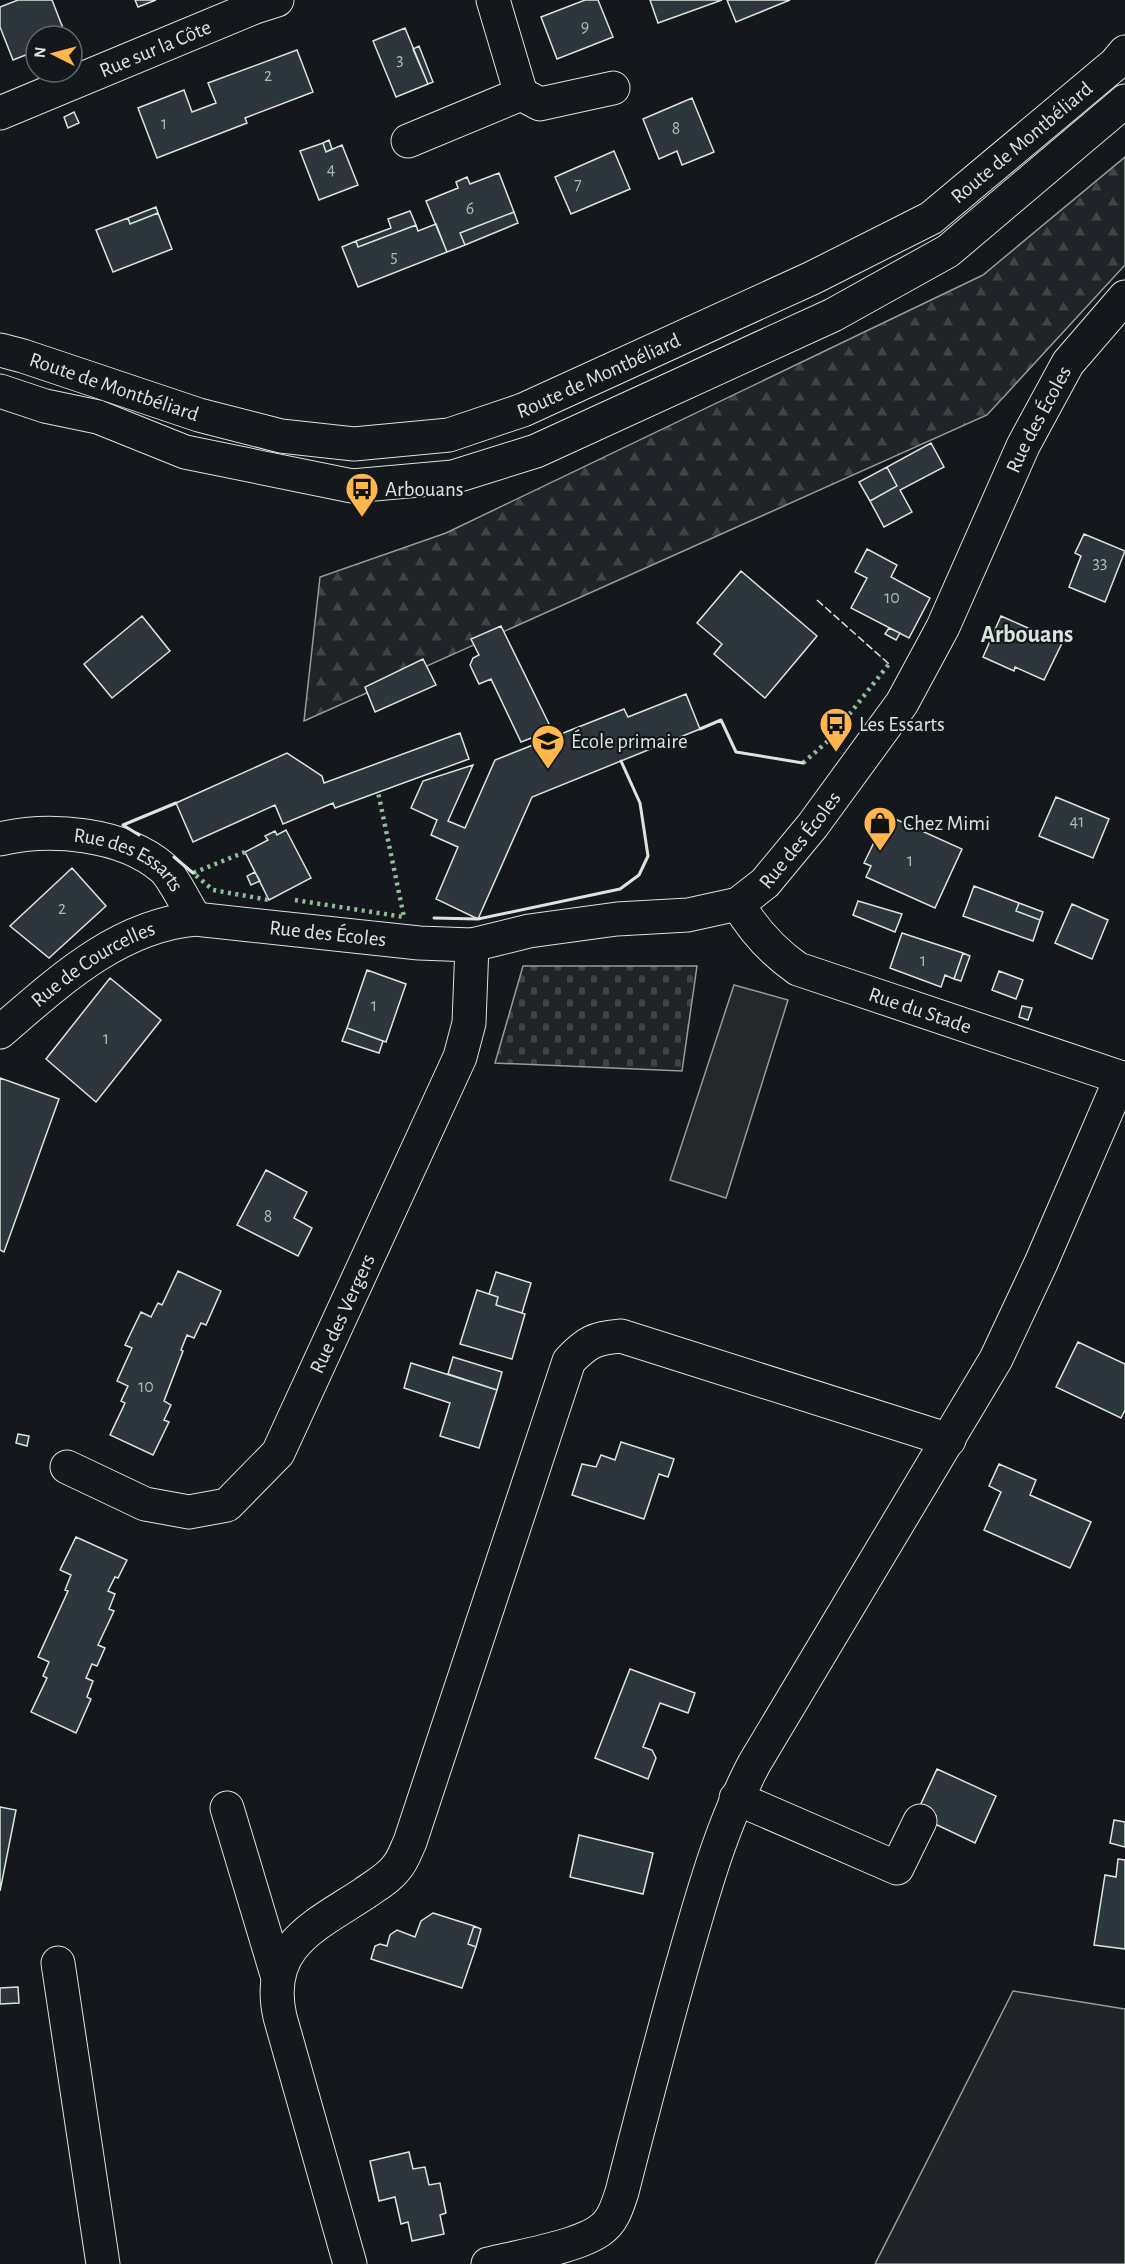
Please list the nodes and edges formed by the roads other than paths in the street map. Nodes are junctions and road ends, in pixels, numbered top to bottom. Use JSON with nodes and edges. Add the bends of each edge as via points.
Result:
{"nodes":[{"id":1,"x":493,"y":0,"type":"edge"},
{"id":2,"x":261,"y":2,"type":"edge"},
{"id":3,"x":1125,"y":52,"type":"edge"},
{"id":4,"x":613,"y":88,"type":"dead end"},
{"id":5,"x":521,"y":94,"type":"junction"},
{"id":6,"x":1125,"y":102,"type":"edge"},
{"id":7,"x":0,"y":113,"type":"edge"},
{"id":8,"x":408,"y":141,"type":"dead end"},
{"id":9,"x":1125,"y":297,"type":"edge"},
{"id":10,"x":0,"y":350,"type":"edge"},
{"id":11,"x":0,"y":391,"type":"edge"},
{"id":12,"x":0,"y":839,"type":"edge"},
{"id":13,"x":738,"y":904,"type":"junction"},
{"id":14,"x":195,"y":919,"type":"junction"},
{"id":15,"x":472,"y":945,"type":"junction"},
{"id":16,"x":0,"y":1032,"type":"edge"},
{"id":17,"x":1123,"y":1079,"type":"edge"},
{"id":18,"x":949,"y":1440,"type":"junction"},
{"id":19,"x":67,"y":1467,"type":"dead end"},
{"id":20,"x":736,"y":1798,"type":"junction"},
{"id":21,"x":227,"y":1808,"type":"dead end"},
{"id":22,"x":920,"y":1821,"type":"dead end"},
{"id":23,"x":58,"y":1963,"type":"dead end"},
{"id":24,"x":278,"y":1978,"type":"junction"},
{"id":25,"x":103,"y":2264,"type":"edge"},
{"id":26,"x":350,"y":2264,"type":"edge"},
{"id":27,"x":488,"y":2264,"type":"edge"}],
"edges":[{"from":1,"to":5,"type":"street"},
{"from":2,"to":7,"type":"street","name":"Rue sur la Côte"},
{"from":3,"to":10,"type":"street","name":"Route de Montbéliard","via":[[931,218],[812,278],[523,410],[449,435],[354,444],[281,436],[199,415]]},
{"from":4,"to":5,"type":"street","via":[[540,104]]},
{"from":5,"to":8,"type":"street"},
{"from":6,"to":11,"type":"street","name":"Route de Montbéliard","via":[[948,251],[929,262],[833,315],[536,451],[453,477],[352,486],[185,452],[99,417],[45,406]]},
{"from":9,"to":13,"type":"street","name":"Rue des Écoles","via":[[1068,363],[1023,446],[944,627],[902,703],[813,825],[765,883]]},
{"from":12,"to":14,"type":"street","name":"Rue des Essarts","via":[[41,833],[102,838],[130,848],[164,869]]},
{"from":13,"to":15,"type":"street","name":"Rue des Écoles","via":[[688,915],[617,919],[529,931]]},
{"from":13,"to":17,"type":"street","name":"Rue du Stade","via":[[776,953],[798,969]]},
{"from":14,"to":15,"type":"street","name":"Rue des Écoles"},
{"from":14,"to":16,"type":"street","name":"Rue de Courcelles","via":[[170,921],[120,940],[57,983]]},
{"from":15,"to":19,"type":"street","name":"Rue des Vergers","via":[[469,1023],[460,1058],[278,1453],[227,1504],[189,1512],[146,1504]]},
{"from":17,"to":18,"type":"street","via":[[996,1359]]},
{"from":18,"to":20,"type":"street"},
{"from":18,"to":24,"type":"street","via":[[621,1336],[601,1337],[583,1346],[569,1361],[410,1842],[398,1866],[383,1881],[293,1944]]},
{"from":20,"to":22,"type":"street","via":[[897,1868]]},
{"from":20,"to":27,"type":"street","via":[[716,1850],[684,1959],[614,2216],[600,2231],[578,2241]]},
{"from":21,"to":24,"type":"street"},
{"from":23,"to":25,"type":"street"},
{"from":24,"to":26,"type":"street","via":[[276,2000],[280,2017]]}]}
